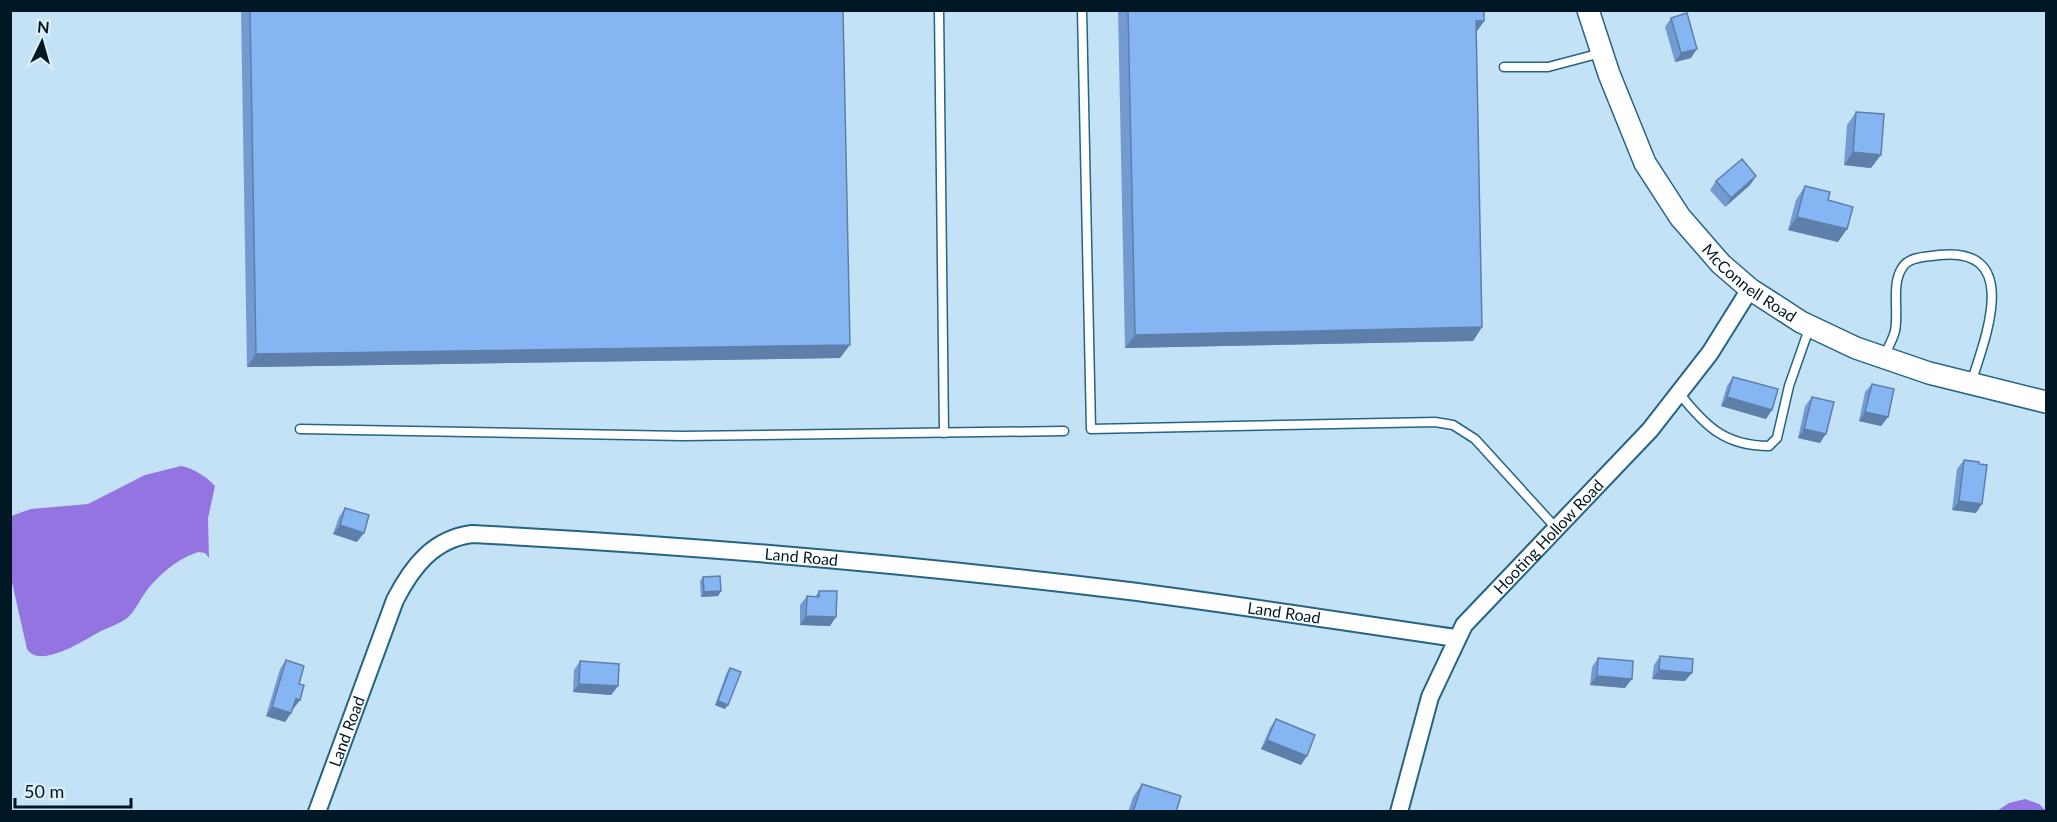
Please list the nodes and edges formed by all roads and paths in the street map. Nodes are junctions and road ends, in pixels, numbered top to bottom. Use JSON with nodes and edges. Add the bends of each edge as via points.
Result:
{"nodes":[{"id":1,"x":939,"y":10,"type":"edge"},
{"id":2,"x":1082,"y":10,"type":"edge"},
{"id":3,"x":1588,"y":10,"type":"edge"},
{"id":4,"x":1602,"y":52,"type":"junction"},
{"id":5,"x":1504,"y":67,"type":"dead end"},
{"id":6,"x":1750,"y":289,"type":"junction"},
{"id":7,"x":1810,"y":326,"type":"junction"},
{"id":8,"x":1884,"y":358,"type":"junction"},
{"id":9,"x":1971,"y":384,"type":"junction"},
{"id":10,"x":1679,"y":393,"type":"junction"},
{"id":11,"x":2044,"y":399,"type":"edge"},
{"id":12,"x":300,"y":429,"type":"dead end"},
{"id":13,"x":1064,"y":431,"type":"dead end"},
{"id":14,"x":944,"y":433,"type":"junction"},
{"id":15,"x":1556,"y":528,"type":"junction"},
{"id":16,"x":1456,"y":638,"type":"junction"},
{"id":17,"x":317,"y":812,"type":"edge"},
{"id":18,"x":1399,"y":812,"type":"edge"}],
"edges":[{"from":1,"to":14,"type":"lane"},
{"from":2,"to":15,"type":"lane","via":[[1091,429],[1435,422],[1453,425],[1475,439]]},
{"from":3,"to":4,"type":"street","name":"McConnell Road"},
{"from":4,"to":5,"type":"lane","via":[[1548,67]]},
{"from":4,"to":6,"type":"street","name":"McConnell Road","via":[[1645,163],[1680,217],[1721,264]]},
{"from":6,"to":7,"type":"street","name":"McConnell Road"},
{"from":6,"to":10,"type":"street","name":"Hooting Hollow Road","via":[[1710,353]]},
{"from":7,"to":8,"type":"street","name":"McConnell Road"},
{"from":7,"to":10,"type":"lane","via":[[1789,386],[1777,438],[1769,446],[1729,440],[1696,415]]},
{"from":8,"to":9,"type":"street","name":"McConnell Road"},
{"from":8,"to":9,"type":"lane","via":[[1894,332],[1898,274],[1903,265],[1918,258],[1965,255],[1983,264],[1992,296],[1991,316]]},
{"from":9,"to":11,"type":"street","name":"McConnell Road"},
{"from":10,"to":15,"type":"street","name":"Hooting Hollow Road","via":[[1650,430]]},
{"from":12,"to":14,"type":"lane","via":[[682,436]]},
{"from":13,"to":14,"type":"lane"},
{"from":15,"to":16,"type":"street","name":"Hooting Hollow Road"},
{"from":16,"to":17,"type":"street","name":"Land Road","via":[[1122,591],[814,557],[618,542],[458,536],[440,544],[418,563],[395,600]]},
{"from":16,"to":18,"type":"street","name":"Hooting Hollow Road","via":[[1430,697]]}]}
